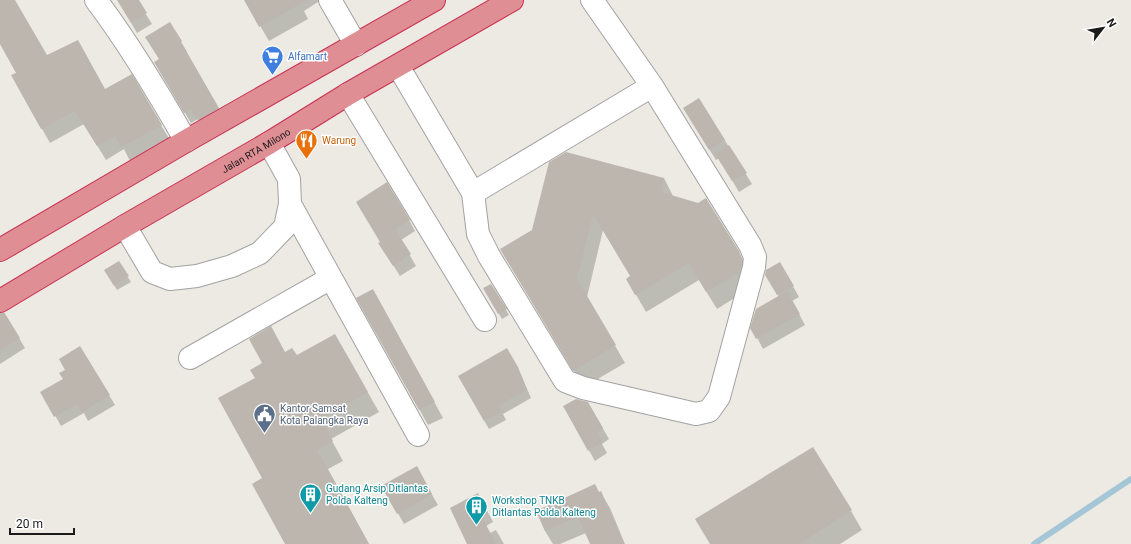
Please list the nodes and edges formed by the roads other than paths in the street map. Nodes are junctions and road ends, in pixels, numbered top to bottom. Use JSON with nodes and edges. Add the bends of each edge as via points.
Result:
{"nodes":[{"id":1,"x":96,"y":0,"type":"edge"},
{"id":2,"x":330,"y":0,"type":"edge"},
{"id":3,"x":434,"y":0,"type":"edge"},
{"id":4,"x":512,"y":0,"type":"edge"},
{"id":5,"x":592,"y":0,"type":"edge"},
{"id":6,"x":356,"y":45,"type":"junction"},
{"id":7,"x":398,"y":66,"type":"junction"},
{"id":8,"x":652,"y":86,"type":"junction"},
{"id":9,"x":348,"y":94,"type":"junction"},
{"id":10,"x":186,"y":141,"type":"junction"},
{"id":11,"x":269,"y":143,"type":"junction"},
{"id":12,"x":473,"y":192,"type":"junction"},
{"id":13,"x":290,"y":204,"type":"junction"},
{"id":14,"x":125,"y":226,"type":"junction"},
{"id":15,"x":0,"y":250,"type":"edge"},
{"id":16,"x":331,"y":278,"type":"junction"},
{"id":17,"x":0,"y":301,"type":"edge"},
{"id":18,"x":485,"y":320,"type":"dead end"},
{"id":19,"x":190,"y":358,"type":"dead end"},
{"id":20,"x":418,"y":435,"type":"dead end"}],
"edges":[{"from":1,"to":10,"type":"street","via":[[151,79]]},
{"from":2,"to":6,"type":"street"},
{"from":3,"to":6,"type":"highway"},
{"from":4,"to":7,"type":"highway","name":"Jalan RTA Milono"},
{"from":5,"to":8,"type":"street"},
{"from":6,"to":10,"type":"highway"},
{"from":7,"to":9,"type":"highway","name":"Jalan RTA Milono"},
{"from":7,"to":12,"type":"street"},
{"from":8,"to":12,"type":"street"},
{"from":8,"to":12,"type":"street","via":[[750,245],[754,257],[754,267],[718,397],[710,411],[696,414],[583,388],[565,381],[478,234]]},
{"from":9,"to":11,"type":"highway","name":"Jalan RTA Milono"},
{"from":9,"to":18,"type":"street"},
{"from":10,"to":15,"type":"highway"},
{"from":11,"to":13,"type":"street","via":[[288,179]]},
{"from":11,"to":14,"type":"highway","name":"Jalan RTA Milono"},
{"from":13,"to":14,"type":"street","via":[[285,227],[260,253],[232,266],[196,276],[170,279],[152,272]]},
{"from":13,"to":16,"type":"street"},
{"from":14,"to":17,"type":"highway","name":"Jalan RTA Milono"},
{"from":16,"to":19,"type":"street"},
{"from":16,"to":20,"type":"street"}]}
